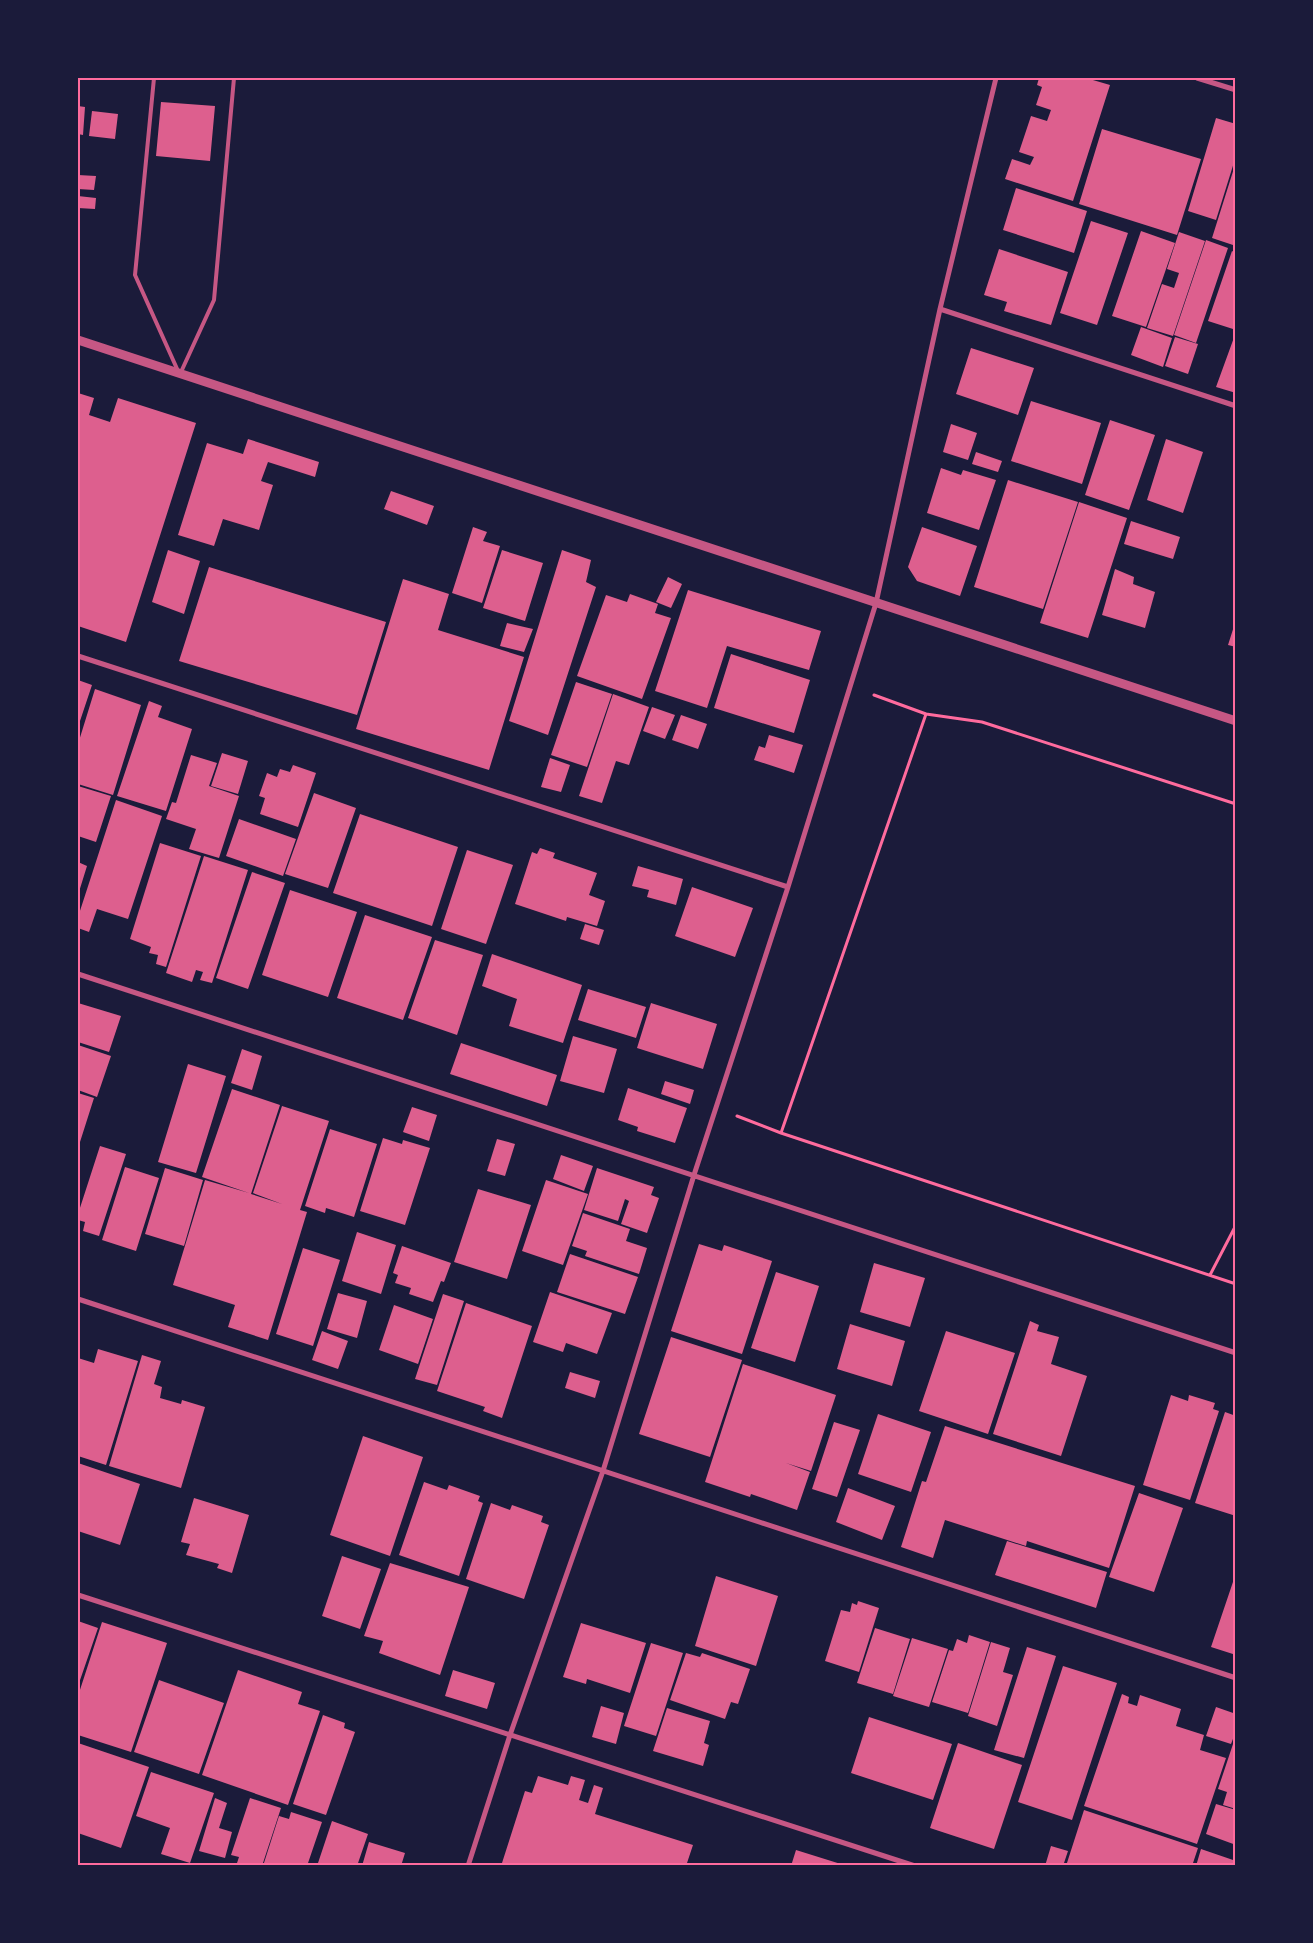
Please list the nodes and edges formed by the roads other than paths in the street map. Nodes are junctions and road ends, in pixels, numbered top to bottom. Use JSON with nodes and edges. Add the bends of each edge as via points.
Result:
{"nodes":[{"id":1,"x":154,"y":78,"type":"edge"},
{"id":2,"x":234,"y":78,"type":"edge"},
{"id":3,"x":996,"y":78,"type":"edge"},
{"id":4,"x":1197,"y":78,"type":"edge"},
{"id":5,"x":1236,"y":90,"type":"edge"},
{"id":6,"x":940,"y":309,"type":"junction"},
{"id":7,"x":78,"y":340,"type":"edge"},
{"id":8,"x":180,"y":375,"type":"junction"},
{"id":9,"x":1236,"y":406,"type":"edge"},
{"id":10,"x":876,"y":603,"type":"junction"},
{"id":11,"x":78,"y":656,"type":"edge"},
{"id":12,"x":1236,"y":721,"type":"edge"},
{"id":13,"x":788,"y":887,"type":"junction"},
{"id":14,"x":78,"y":974,"type":"edge"},
{"id":15,"x":694,"y":1175,"type":"junction"},
{"id":16,"x":78,"y":1300,"type":"edge"},
{"id":17,"x":1236,"y":1353,"type":"edge"},
{"id":18,"x":603,"y":1471,"type":"junction"},
{"id":19,"x":78,"y":1595,"type":"edge"},
{"id":20,"x":1236,"y":1678,"type":"edge"},
{"id":21,"x":510,"y":1735,"type":"junction"},
{"id":22,"x":468,"y":1866,"type":"edge"},
{"id":23,"x":915,"y":1866,"type":"edge"}],
"edges":[{"from":1,"to":8,"type":"lane","via":[[135,275]]},
{"from":2,"to":8,"type":"lane","via":[[214,300]]},
{"from":3,"to":6,"type":"street"},
{"from":4,"to":5,"type":"street"},
{"from":6,"to":9,"type":"street"},
{"from":6,"to":10,"type":"street"},
{"from":7,"to":8,"type":"street"},
{"from":8,"to":10,"type":"street"},
{"from":10,"to":12,"type":"street"},
{"from":10,"to":13,"type":"street"},
{"from":11,"to":13,"type":"street"},
{"from":13,"to":15,"type":"street"},
{"from":14,"to":15,"type":"street"},
{"from":15,"to":17,"type":"street"},
{"from":15,"to":18,"type":"street"},
{"from":16,"to":18,"type":"street"},
{"from":18,"to":20,"type":"street"},
{"from":18,"to":21,"type":"street"},
{"from":19,"to":21,"type":"street"},
{"from":21,"to":22,"type":"street"},
{"from":21,"to":23,"type":"street"}]}
